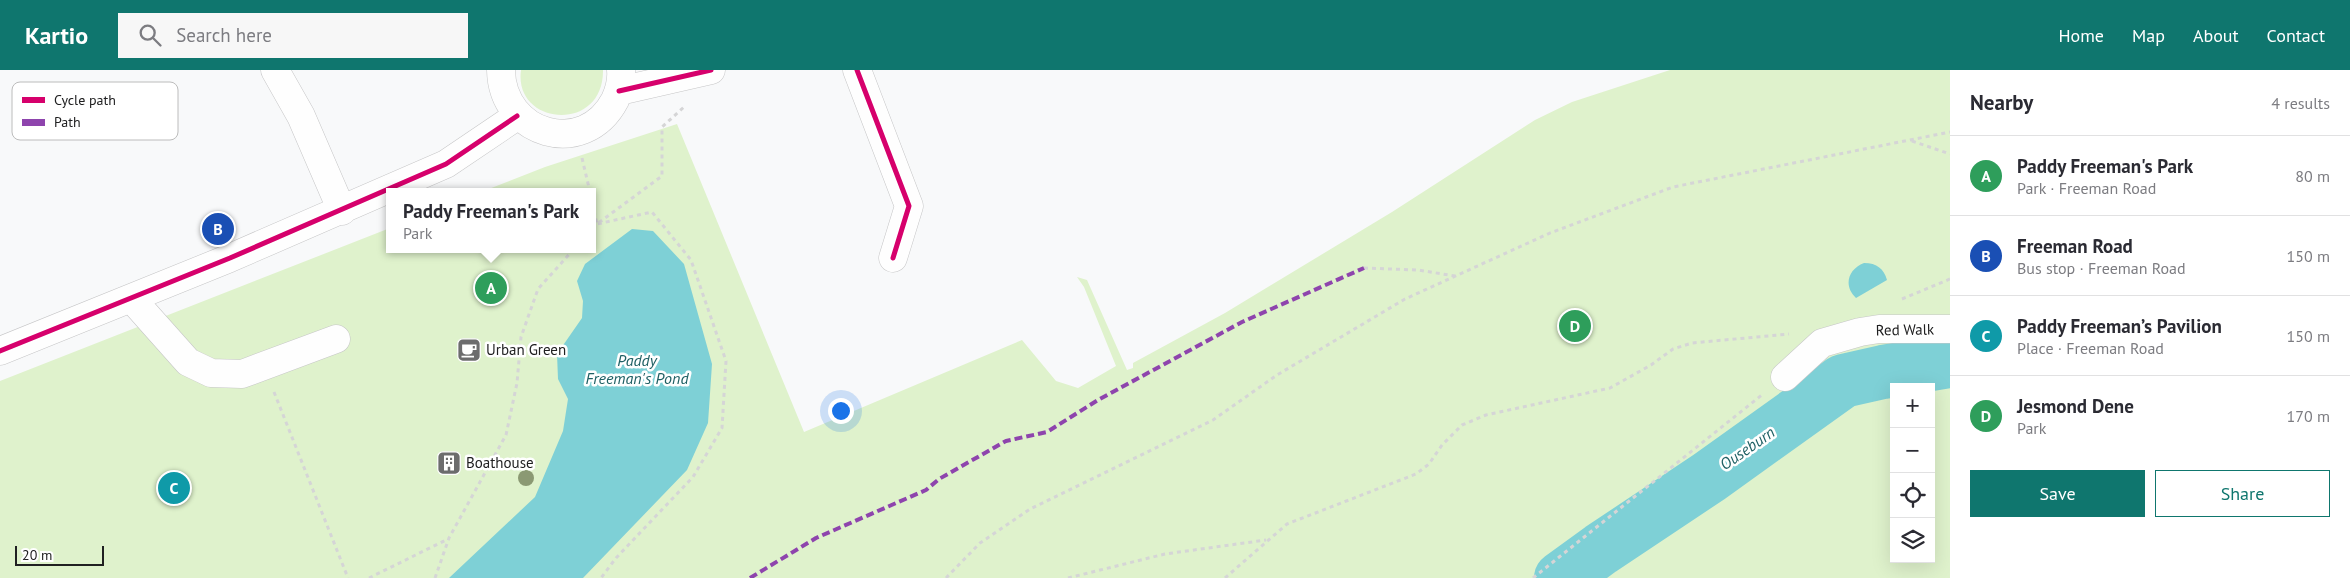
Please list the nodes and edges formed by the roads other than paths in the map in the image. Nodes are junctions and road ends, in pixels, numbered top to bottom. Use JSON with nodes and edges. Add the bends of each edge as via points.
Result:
{"nodes":[{"id":1,"x":275,"y":70,"type":"edge"},
{"id":2,"x":500,"y":70,"type":"edge"},
{"id":3,"x":711,"y":70,"type":"edge"},
{"id":4,"x":857,"y":70,"type":"edge"},
{"id":5,"x":620,"y":80,"type":"edge"},
{"id":6,"x":517,"y":116,"type":"junction"},
{"id":7,"x":393,"y":188,"type":"edge"},
{"id":8,"x":386,"y":191,"type":"edge"},
{"id":9,"x":342,"y":211,"type":"junction"},
{"id":10,"x":893,"y":258,"type":"dead end"},
{"id":11,"x":131,"y":298,"type":"junction"},
{"id":12,"x":1950,"y":329,"type":"edge"},
{"id":13,"x":336,"y":339,"type":"dead end"},
{"id":14,"x":0,"y":351,"type":"edge"},
{"id":15,"x":1785,"y":377,"type":"road end"}],
"edges":[{"from":1,"to":9,"type":"street","via":[[301,116]]},
{"from":2,"to":6,"type":"street","via":[[507,102]]},
{"from":3,"to":5,"type":"street"},
{"from":4,"to":10,"type":"street","via":[[909,206]]},
{"from":5,"to":6,"type":"street","via":[[610,110],[595,124],[576,132],[554,134],[535,128]]},
{"from":6,"to":7,"type":"street","via":[[446,164]]},
{"from":8,"to":9,"type":"street"},
{"from":9,"to":11,"type":"street"},
{"from":11,"to":13,"type":"street","via":[[188,362],[212,373],[242,374]]},
{"from":11,"to":14,"type":"street"},
{"from":12,"to":15,"type":"street","name":"Red Walk","via":[[1879,329],[1822,343]]}]}
